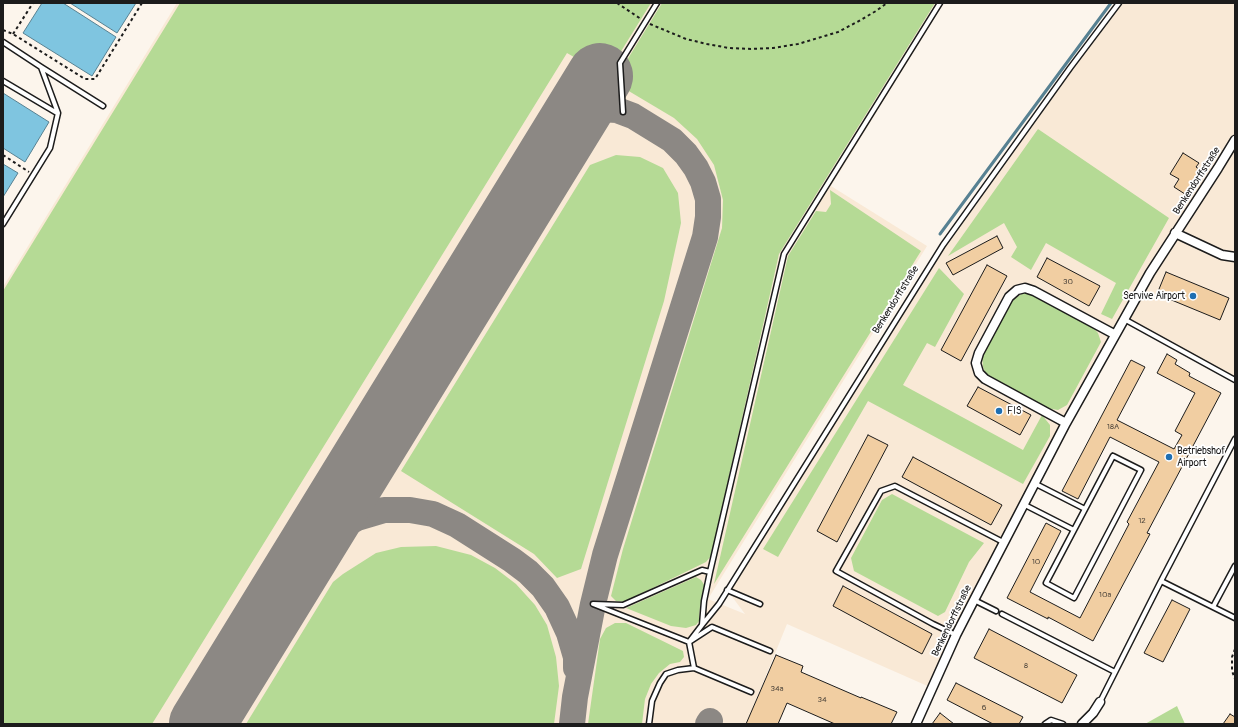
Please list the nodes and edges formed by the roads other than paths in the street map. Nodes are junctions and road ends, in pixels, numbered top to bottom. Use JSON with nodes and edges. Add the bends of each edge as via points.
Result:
{"nodes":[{"id":1,"x":658,"y":3,"type":"edge"},
{"id":2,"x":940,"y":3,"type":"edge"},
{"id":3,"x":1119,"y":3,"type":"edge"},
{"id":4,"x":3,"y":42,"type":"edge"},
{"id":5,"x":41,"y":67,"type":"junction"},
{"id":6,"x":3,"y":81,"type":"edge"},
{"id":7,"x":103,"y":106,"type":"dead end"},
{"id":8,"x":623,"y":112,"type":"dead end"},
{"id":9,"x":58,"y":113,"type":"junction"},
{"id":10,"x":1235,"y":140,"type":"edge"},
{"id":11,"x":3,"y":224,"type":"edge"},
{"id":12,"x":1175,"y":233,"type":"junction"},
{"id":13,"x":1235,"y":257,"type":"edge"},
{"id":14,"x":1123,"y":319,"type":"junction"},
{"id":15,"x":1114,"y":334,"type":"junction"},
{"id":16,"x":1235,"y":380,"type":"edge"},
{"id":17,"x":1066,"y":423,"type":"junction"},
{"id":18,"x":1235,"y":439,"type":"edge"},
{"id":19,"x":1034,"y":483,"type":"junction"},
{"id":20,"x":1023,"y":504,"type":"junction"},
{"id":21,"x":1085,"y":509,"type":"junction"},
{"id":22,"x":1074,"y":530,"type":"junction"},
{"id":23,"x":1004,"y":542,"type":"junction"},
{"id":24,"x":1235,"y":566,"type":"edge"},
{"id":25,"x":710,"y":572,"type":"junction"},
{"id":26,"x":1161,"y":581,"type":"junction"},
{"id":27,"x":727,"y":590,"type":"junction"},
{"id":28,"x":974,"y":600,"type":"junction"},
{"id":29,"x":760,"y":604,"type":"dead end"},
{"id":30,"x":1213,"y":607,"type":"junction"},
{"id":31,"x":996,"y":612,"type":"dead end"},
{"id":32,"x":1002,"y":614,"type":"dead end"},
{"id":33,"x":1235,"y":618,"type":"edge"},
{"id":34,"x":702,"y":625,"type":"junction"},
{"id":35,"x":956,"y":635,"type":"junction"},
{"id":36,"x":689,"y":642,"type":"junction"},
{"id":37,"x":770,"y":651,"type":"dead end"},
{"id":38,"x":694,"y":668,"type":"junction"},
{"id":39,"x":1115,"y":672,"type":"junction"},
{"id":40,"x":751,"y":692,"type":"dead end"},
{"id":41,"x":1100,"y":702,"type":"joint"},
{"id":42,"x":649,"y":724,"type":"edge"},
{"id":43,"x":916,"y":724,"type":"edge"},
{"id":44,"x":1045,"y":724,"type":"edge"},
{"id":45,"x":1063,"y":724,"type":"edge"},
{"id":46,"x":1082,"y":724,"type":"edge"}],
"edges":[{"from":1,"to":8,"type":"lane","via":[[620,63]]},
{"from":2,"to":25,"type":"lane","via":[[784,254]]},
{"from":3,"to":27,"type":"lane","name":"Benkendorffstraße","via":[[943,245]]},
{"from":4,"to":5,"type":"lane"},
{"from":5,"to":7,"type":"lane"},
{"from":5,"to":9,"type":"lane"},
{"from":6,"to":9,"type":"lane"},
{"from":9,"to":11,"type":"lane","via":[[50,148]]},
{"from":10,"to":12,"type":"street","name":"Benkendorffstraße"},
{"from":12,"to":13,"type":"street","via":[[1222,255]]},
{"from":12,"to":14,"type":"street","name":"Benkendorffstraße"},
{"from":14,"to":15,"type":"street","name":"Benkendorffstraße"},
{"from":14,"to":16,"type":"lane"},
{"from":15,"to":17,"type":"street","name":"Benkendorffstraße"},
{"from":15,"to":17,"type":"street","via":[[1026,288],[1017,290],[1010,297],[978,353],[976,363],[984,379]]},
{"from":17,"to":19,"type":"street","name":"Benkendorffstraße"},
{"from":18,"to":26,"type":"lane"},
{"from":19,"to":20,"type":"street","name":"Benkendorffstraße"},
{"from":19,"to":21,"type":"lane"},
{"from":20,"to":22,"type":"lane"},
{"from":20,"to":23,"type":"street","name":"Benkendorffstraße"},
{"from":21,"to":22,"type":"lane"},
{"from":21,"to":22,"type":"lane","via":[[1113,456],[1141,470],[1074,598],[1046,583]]},
{"from":23,"to":28,"type":"street","name":"Benkendorffstraße"},
{"from":23,"to":35,"type":"lane","via":[[895,486],[881,491],[836,571]]},
{"from":24,"to":30,"type":"lane"},
{"from":25,"to":34,"type":"lane"},
{"from":25,"to":36,"type":"lane","via":[[702,570],[623,605],[593,604]]},
{"from":26,"to":30,"type":"lane"},
{"from":26,"to":39,"type":"lane"},
{"from":27,"to":29,"type":"lane"},
{"from":27,"to":34,"type":"lane","name":"Benkendorffstraße"},
{"from":28,"to":31,"type":"lane"},
{"from":28,"to":35,"type":"street","name":"Benkendorffstraße"},
{"from":30,"to":33,"type":"lane"},
{"from":32,"to":39,"type":"lane"},
{"from":34,"to":36,"type":"lane","name":"Benkendorffstraße"},
{"from":35,"to":43,"type":"street","name":"Benkendorffstraße"},
{"from":36,"to":37,"type":"lane","via":[[712,627]]},
{"from":36,"to":38,"type":"lane"},
{"from":38,"to":40,"type":"lane"},
{"from":38,"to":42,"type":"lane","via":[[666,674],[652,701]]},
{"from":39,"to":41,"type":"lane"},
{"from":41,"to":46,"type":"street"},
{"from":44,"to":45,"type":"lane","via":[[1051,720]]}]}
